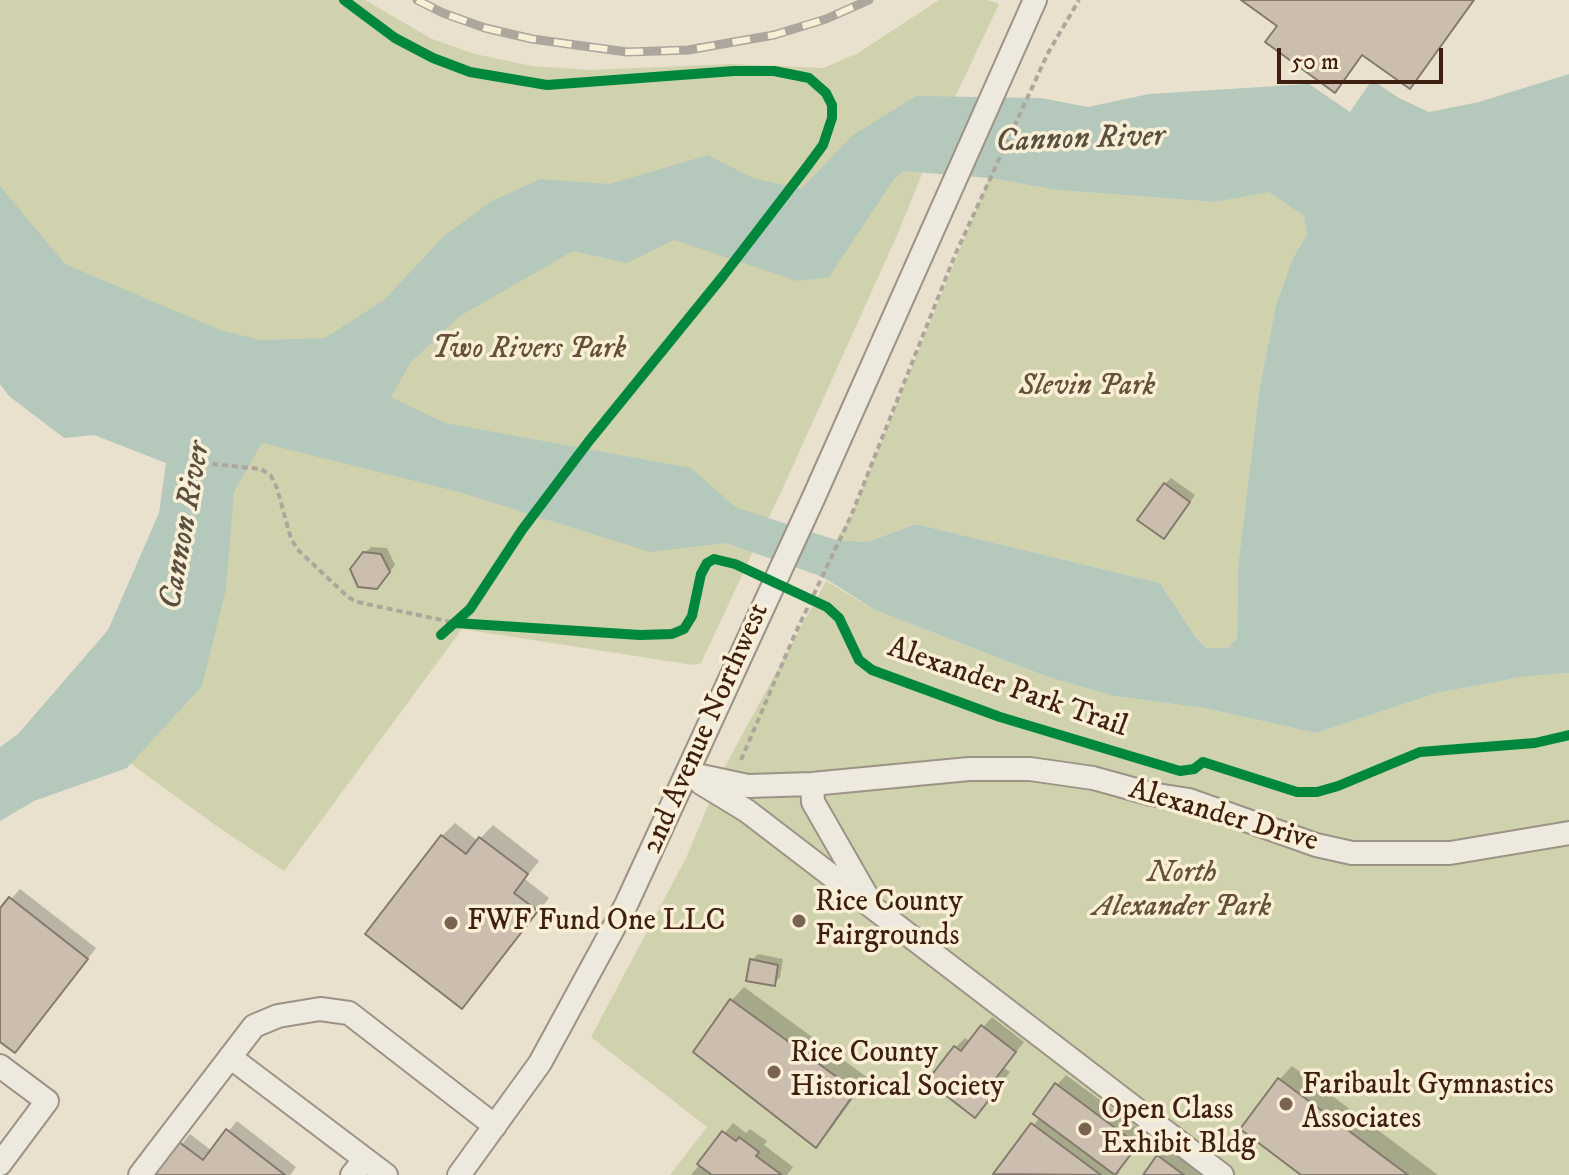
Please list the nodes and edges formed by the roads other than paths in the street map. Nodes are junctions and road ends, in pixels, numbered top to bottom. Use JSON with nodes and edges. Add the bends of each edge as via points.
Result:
{"nodes":[{"id":1,"x":1035,"y":0,"type":"edge"},
{"id":2,"x":687,"y":773,"type":"junction"},
{"id":3,"x":812,"y":784,"type":"junction"},
{"id":4,"x":1569,"y":833,"type":"edge"},
{"id":5,"x":878,"y":913,"type":"junction"},
{"id":6,"x":230,"y":1057,"type":"junction"},
{"id":7,"x":0,"y":1066,"type":"edge"},
{"id":8,"x":495,"y":1126,"type":"junction"},
{"id":9,"x":0,"y":1164,"type":"edge"},
{"id":10,"x":359,"y":1167,"type":"edge"},
{"id":11,"x":140,"y":1175,"type":"edge"},
{"id":12,"x":386,"y":1175,"type":"edge"},
{"id":13,"x":459,"y":1175,"type":"edge"},
{"id":14,"x":1222,"y":1175,"type":"edge"}],
"edges":[{"from":1,"to":2,"type":"street","name":"2nd Avenue Northwest"},
{"from":2,"to":3,"type":"street","name":"Alexander Drive","via":[[748,786]]},
{"from":2,"to":5,"type":"street","via":[[747,811]]},
{"from":2,"to":8,"type":"street","name":"2nd Avenue Northwest","via":[[561,1028]]},
{"from":3,"to":4,"type":"street","name":"Alexander Drive","via":[[969,769],[1030,769],[1189,800],[1352,853],[1450,853]]},
{"from":3,"to":5,"type":"street","via":[[813,802]]},
{"from":5,"to":14,"type":"street"},
{"from":6,"to":8,"type":"street","via":[[254,1026],[278,1016],[320,1009],[349,1013]]},
{"from":6,"to":10,"type":"street"},
{"from":6,"to":11,"type":"street"},
{"from":7,"to":9,"type":"street","via":[[47,1101]]},
{"from":8,"to":13,"type":"street","name":"2nd Avenue Northwest"},
{"from":10,"to":12,"type":"street"}]}
